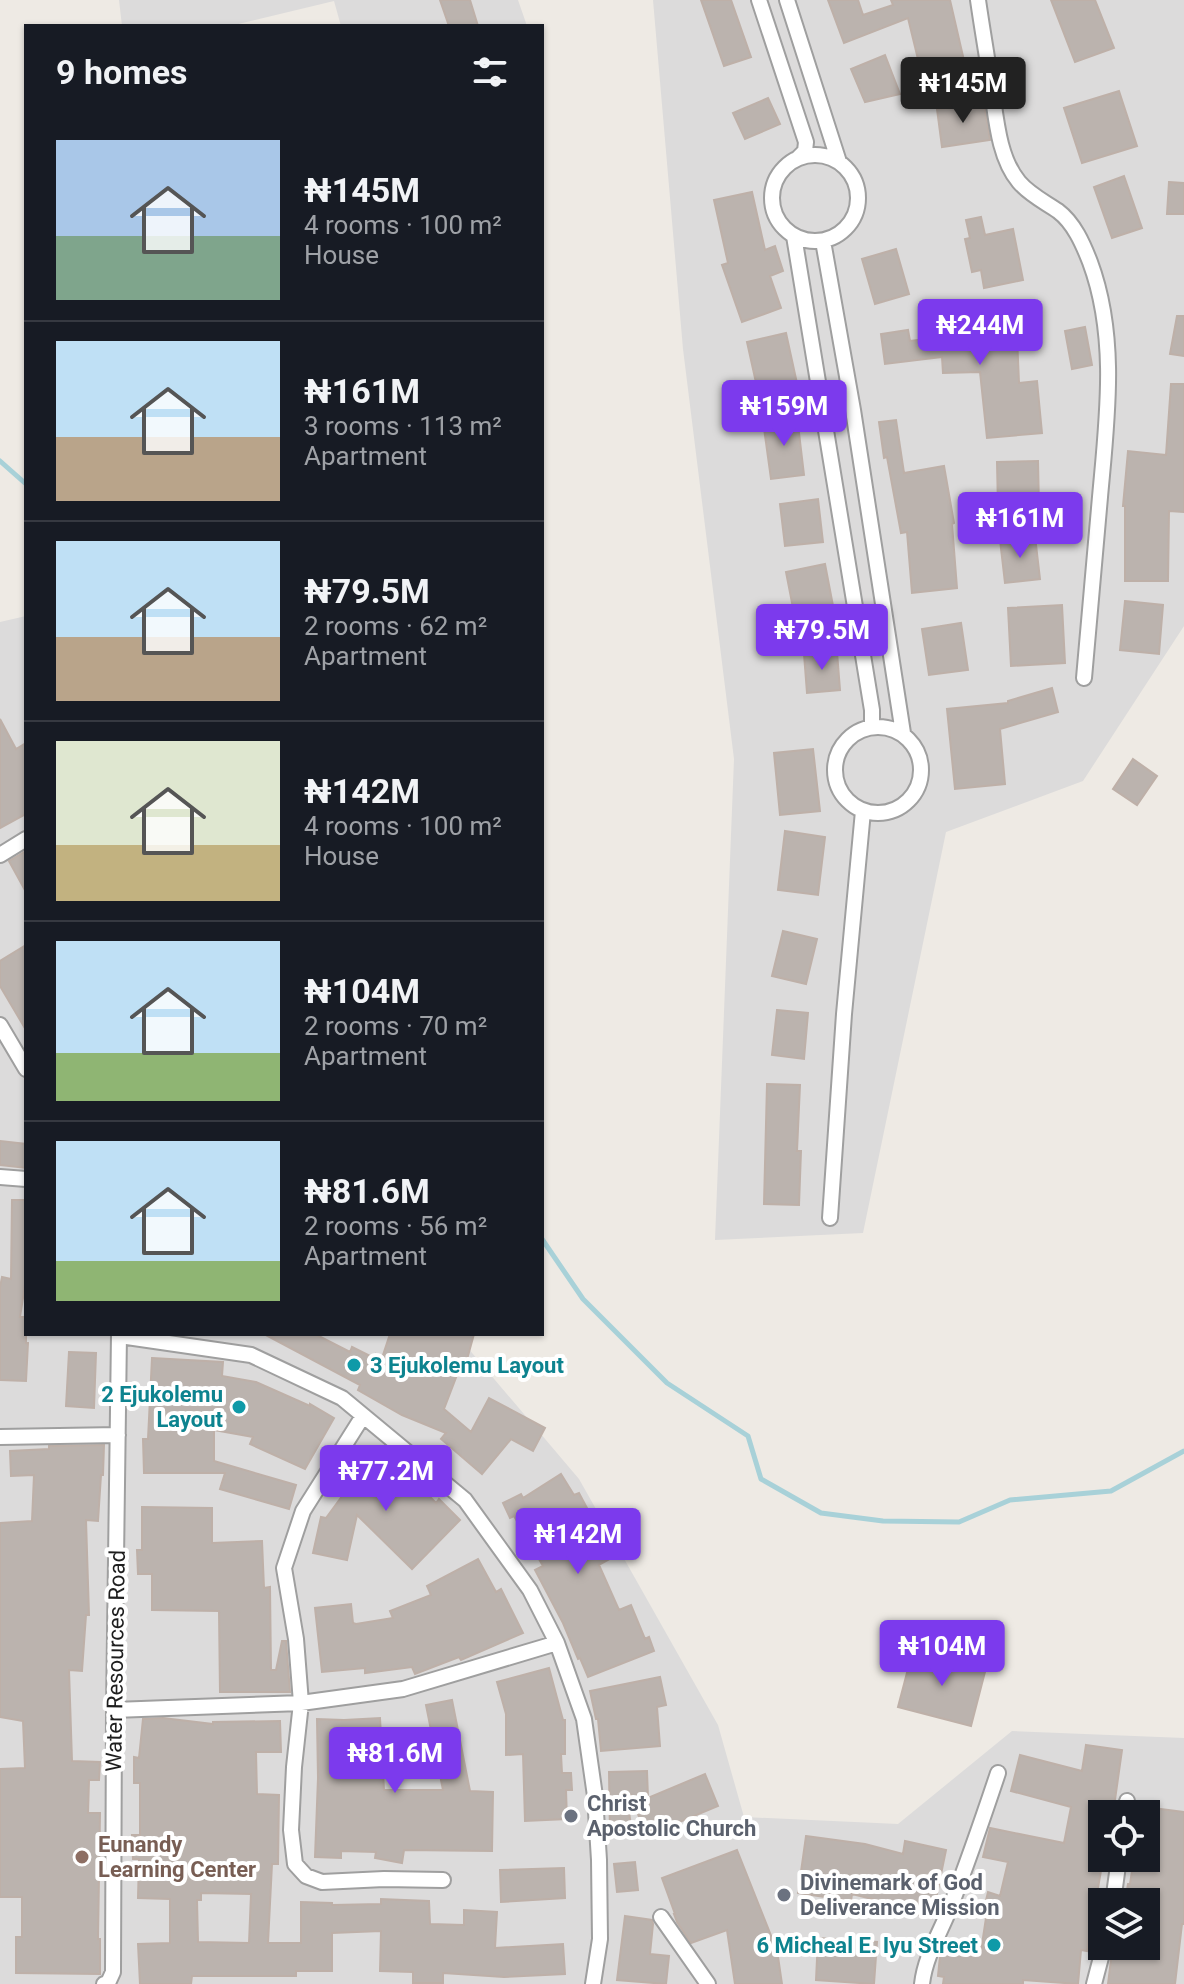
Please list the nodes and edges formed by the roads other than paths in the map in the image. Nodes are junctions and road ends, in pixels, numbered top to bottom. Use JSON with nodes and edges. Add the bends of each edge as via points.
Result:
{"nodes":[{"id":1,"x":759,"y":0,"type":"edge"},
{"id":2,"x":787,"y":0,"type":"edge"},
{"id":3,"x":978,"y":0,"type":"edge"},
{"id":4,"x":798,"y":158,"type":"junction"},
{"id":5,"x":839,"y":162,"type":"junction"},
{"id":6,"x":794,"y":236,"type":"junction"},
{"id":7,"x":823,"y":241,"type":"junction"},
{"id":8,"x":846,"y":375,"type":"junction"},
{"id":9,"x":818,"y":380,"type":"junction"},
{"id":10,"x":853,"y":410,"type":"junction"},
{"id":11,"x":824,"y":415,"type":"junction"},
{"id":12,"x":870,"y":529,"type":"junction"},
{"id":13,"x":844,"y":532,"type":"junction"},
{"id":14,"x":875,"y":562,"type":"junction"},
{"id":15,"x":848,"y":565,"type":"junction"},
{"id":16,"x":1084,"y":678,"type":"dead end"},
{"id":17,"x":872,"y":726,"type":"junction"},
{"id":18,"x":903,"y":733,"type":"junction"},
{"id":19,"x":863,"y":811,"type":"junction"},
{"id":20,"x":24,"y":840,"type":"edge"},
{"id":21,"x":0,"y":855,"type":"edge"},
{"id":22,"x":0,"y":1025,"type":"edge"},
{"id":23,"x":20,"y":1043,"type":"edge"},
{"id":24,"x":0,"y":1177,"type":"edge"},
{"id":25,"x":24,"y":1179,"type":"edge"},
{"id":26,"x":830,"y":1218,"type":"dead end"},
{"id":27,"x":120,"y":1336,"type":"edge"},
{"id":28,"x":127,"y":1336,"type":"edge"},
{"id":29,"x":363,"y":1416,"type":"junction"},
{"id":30,"x":118,"y":1435,"type":"junction"},
{"id":31,"x":0,"y":1437,"type":"edge"},
{"id":32,"x":557,"y":1643,"type":"junction"},
{"id":33,"x":301,"y":1703,"type":"junction"},
{"id":34,"x":114,"y":1710,"type":"junction"},
{"id":35,"x":998,"y":1773,"type":"dead end"},
{"id":36,"x":443,"y":1880,"type":"dead end"},
{"id":37,"x":661,"y":1917,"type":"dead end"},
{"id":38,"x":1100,"y":1960,"type":"edge"},
{"id":39,"x":107,"y":1984,"type":"edge"},
{"id":40,"x":593,"y":1984,"type":"edge"},
{"id":41,"x":708,"y":1984,"type":"edge"},
{"id":42,"x":922,"y":1984,"type":"edge"},
{"id":43,"x":1094,"y":1984,"type":"edge"}],
"edges":[{"from":1,"to":4,"type":"street","via":[[806,142]]},
{"from":2,"to":5,"type":"street"},
{"from":3,"to":16,"type":"street","via":[[1008,166],[1078,234],[1100,294],[1109,393]]},
{"from":4,"to":5,"type":"street","via":[[826,156]]},
{"from":4,"to":6,"type":"street","via":[[778,176],[772,203]]},
{"from":5,"to":7,"type":"street","via":[[856,185],[855,214],[848,226]]},
{"from":6,"to":7,"type":"street"},
{"from":6,"to":9,"type":"street"},
{"from":7,"to":8,"type":"street"},
{"from":8,"to":9,"type":"street"},
{"from":8,"to":10,"type":"street"},
{"from":9,"to":11,"type":"street"},
{"from":10,"to":11,"type":"street"},
{"from":10,"to":12,"type":"street"},
{"from":11,"to":13,"type":"street"},
{"from":12,"to":13,"type":"street"},
{"from":12,"to":14,"type":"street"},
{"from":13,"to":15,"type":"street"},
{"from":14,"to":15,"type":"street"},
{"from":14,"to":18,"type":"street"},
{"from":15,"to":17,"type":"street"},
{"from":17,"to":18,"type":"street"},
{"from":17,"to":19,"type":"street","via":[[844,743],[835,774],[840,789]]},
{"from":18,"to":19,"type":"street","via":[[920,759],[917,790],[894,811]]},
{"from":19,"to":26,"type":"street"},
{"from":20,"to":21,"type":"street"},
{"from":22,"to":23,"type":"street"},
{"from":24,"to":25,"type":"street"},
{"from":27,"to":30,"type":"street","name":"Water Resources Road"},
{"from":28,"to":29,"type":"street","via":[[251,1355],[342,1398]]},
{"from":29,"to":32,"type":"street","via":[[465,1500],[530,1590]]},
{"from":29,"to":33,"type":"street","via":[[303,1511],[284,1568]]},
{"from":30,"to":31,"type":"street"},
{"from":30,"to":34,"type":"street","name":"Water Resources Road"},
{"from":32,"to":33,"type":"street","via":[[403,1689]]},
{"from":32,"to":40,"type":"street","via":[[584,1719],[595,1796],[600,1939]]},
{"from":33,"to":34,"type":"street"},
{"from":33,"to":36,"type":"street","via":[[291,1830],[295,1864],[322,1882]]},
{"from":34,"to":39,"type":"street","name":"Water Resources Road","via":[[113,1972]]},
{"from":35,"to":42,"type":"street","via":[[923,1969]]},
{"from":37,"to":41,"type":"street"},
{"from":38,"to":43,"type":"street"}]}
